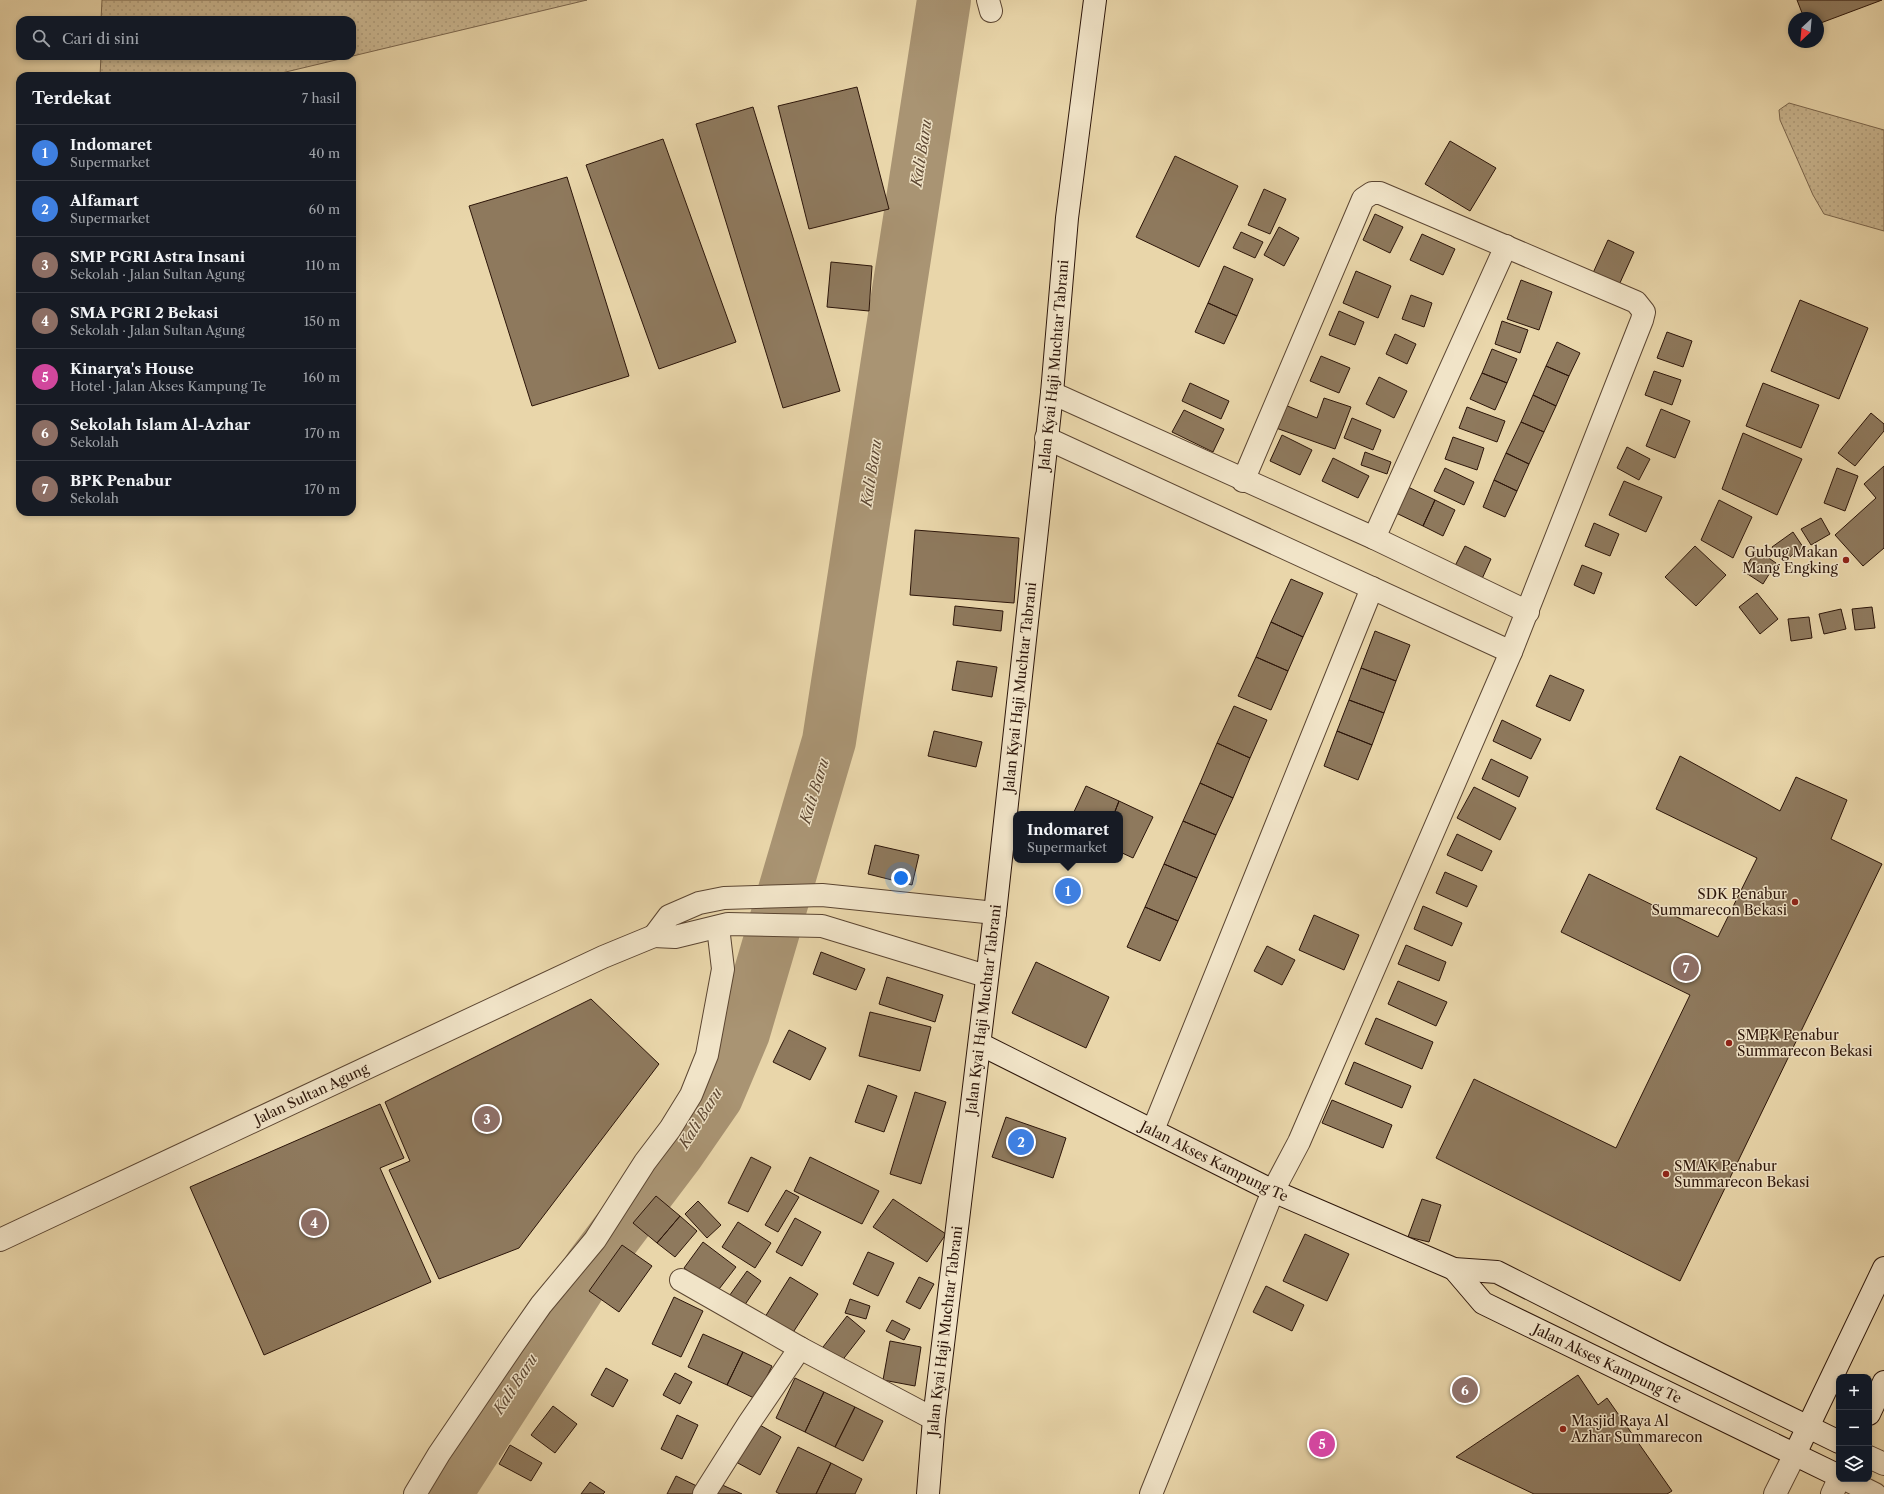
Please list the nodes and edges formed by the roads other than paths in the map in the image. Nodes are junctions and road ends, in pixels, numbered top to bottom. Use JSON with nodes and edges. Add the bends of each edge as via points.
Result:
{"nodes":[{"id":1,"x":1095,"y":0,"type":"edge"},
{"id":2,"x":1506,"y":246,"type":"junction"},
{"id":3,"x":1052,"y":393,"type":"junction"},
{"id":4,"x":1046,"y":438,"type":"junction"},
{"id":5,"x":1243,"y":481,"type":"junction"},
{"id":6,"x":1374,"y":538,"type":"junction"},
{"id":7,"x":1372,"y":588,"type":"junction"},
{"id":8,"x":1528,"y":612,"type":"junction"},
{"id":9,"x":1511,"y":652,"type":"junction"},
{"id":10,"x":995,"y":913,"type":"junction"},
{"id":11,"x":723,"y":926,"type":"junction"},
{"id":12,"x":654,"y":936,"type":"junction"},
{"id":13,"x":986,"y":976,"type":"junction"},
{"id":14,"x":980,"y":1044,"type":"junction"},
{"id":15,"x":1153,"y":1130,"type":"junction"},
{"id":16,"x":1273,"y":1191,"type":"junction"},
{"id":17,"x":0,"y":1240,"type":"edge"},
{"id":18,"x":1884,"y":1268,"type":"edge"},
{"id":19,"x":1454,"y":1269,"type":"junction"},
{"id":20,"x":681,"y":1280,"type":"dead end"},
{"id":21,"x":800,"y":1348,"type":"junction"},
{"id":22,"x":1884,"y":1382,"type":"edge"},
{"id":23,"x":1871,"y":1410,"type":"edge"},
{"id":24,"x":934,"y":1419,"type":"junction"},
{"id":25,"x":1808,"y":1426,"type":"junction"},
{"id":26,"x":1836,"y":1440,"type":"edge"},
{"id":27,"x":1794,"y":1456,"type":"junction"},
{"id":28,"x":1872,"y":1458,"type":"edge"},
{"id":29,"x":1884,"y":1464,"type":"edge"},
{"id":30,"x":1836,"y":1477,"type":"edge"},
{"id":31,"x":1837,"y":1482,"type":"edge"},
{"id":32,"x":1851,"y":1482,"type":"edge"},
{"id":33,"x":415,"y":1494,"type":"edge"},
{"id":34,"x":704,"y":1494,"type":"edge"},
{"id":35,"x":928,"y":1494,"type":"edge"},
{"id":36,"x":1151,"y":1494,"type":"edge"},
{"id":37,"x":1776,"y":1494,"type":"edge"},
{"id":38,"x":1832,"y":1494,"type":"edge"},
{"id":39,"x":1875,"y":1494,"type":"edge"}],
"edges":[{"from":1,"to":3,"type":"street","name":"Jalan Kyai Haji Muchtar Tabrani","via":[[1067,218]]},
{"from":2,"to":5,"type":"street","via":[[1380,193],[1365,196]]},
{"from":2,"to":6,"type":"street"},
{"from":2,"to":8,"type":"street","via":[[1636,302],[1644,312]]},
{"from":3,"to":4,"type":"street","name":"Jalan Kyai Haji Muchtar Tabrani"},
{"from":3,"to":5,"type":"street"},
{"from":4,"to":7,"type":"street"},
{"from":4,"to":10,"type":"street","name":"Jalan Kyai Haji Muchtar Tabrani"},
{"from":5,"to":6,"type":"street"},
{"from":6,"to":8,"type":"street"},
{"from":7,"to":9,"type":"street"},
{"from":7,"to":15,"type":"street"},
{"from":8,"to":9,"type":"street"},
{"from":9,"to":16,"type":"street","via":[[1299,1142]]},
{"from":10,"to":12,"type":"street","via":[[822,896],[724,898],[699,903],[669,916]]},
{"from":10,"to":13,"type":"street","name":"Jalan Kyai Haji Muchtar Tabrani"},
{"from":11,"to":12,"type":"street","via":[[675,937]]},
{"from":11,"to":13,"type":"street","via":[[822,926]]},
{"from":11,"to":33,"type":"street","via":[[723,969],[707,1055],[690,1095],[595,1240],[541,1305],[439,1454]]},
{"from":12,"to":17,"type":"street","name":"Jalan Sultan Agung","via":[[623,948]]},
{"from":13,"to":14,"type":"street","name":"Jalan Kyai Haji Muchtar Tabrani"},
{"from":14,"to":15,"type":"street","name":"Jalan Akses Kampung Te"},
{"from":14,"to":24,"type":"street","name":"Jalan Kyai Haji Muchtar Tabrani"},
{"from":15,"to":16,"type":"street","name":"Jalan Akses Kampung Te"},
{"from":16,"to":19,"type":"street","name":"Jalan Akses Kampung Te"},
{"from":16,"to":36,"type":"street"},
{"from":18,"to":25,"type":"street"},
{"from":19,"to":25,"type":"street","name":"Jalan Akses Kampung Te","via":[[1497,1272]]},
{"from":19,"to":27,"type":"street","name":"Jalan Akses Kampung Te","via":[[1484,1303]]},
{"from":20,"to":21,"type":"street"},
{"from":21,"to":24,"type":"street"},
{"from":21,"to":34,"type":"street"},
{"from":22,"to":23,"type":"street"},
{"from":24,"to":35,"type":"street","name":"Jalan Kyai Haji Muchtar Tabrani"},
{"from":25,"to":26,"type":"street","name":"Jalan Akses Kampung Te"},
{"from":25,"to":27,"type":"street"},
{"from":27,"to":30,"type":"street","name":"Jalan Akses Kampung Te"},
{"from":27,"to":37,"type":"street"},
{"from":28,"to":29,"type":"street"},
{"from":31,"to":38,"type":"street"},
{"from":32,"to":39,"type":"street"}]}
